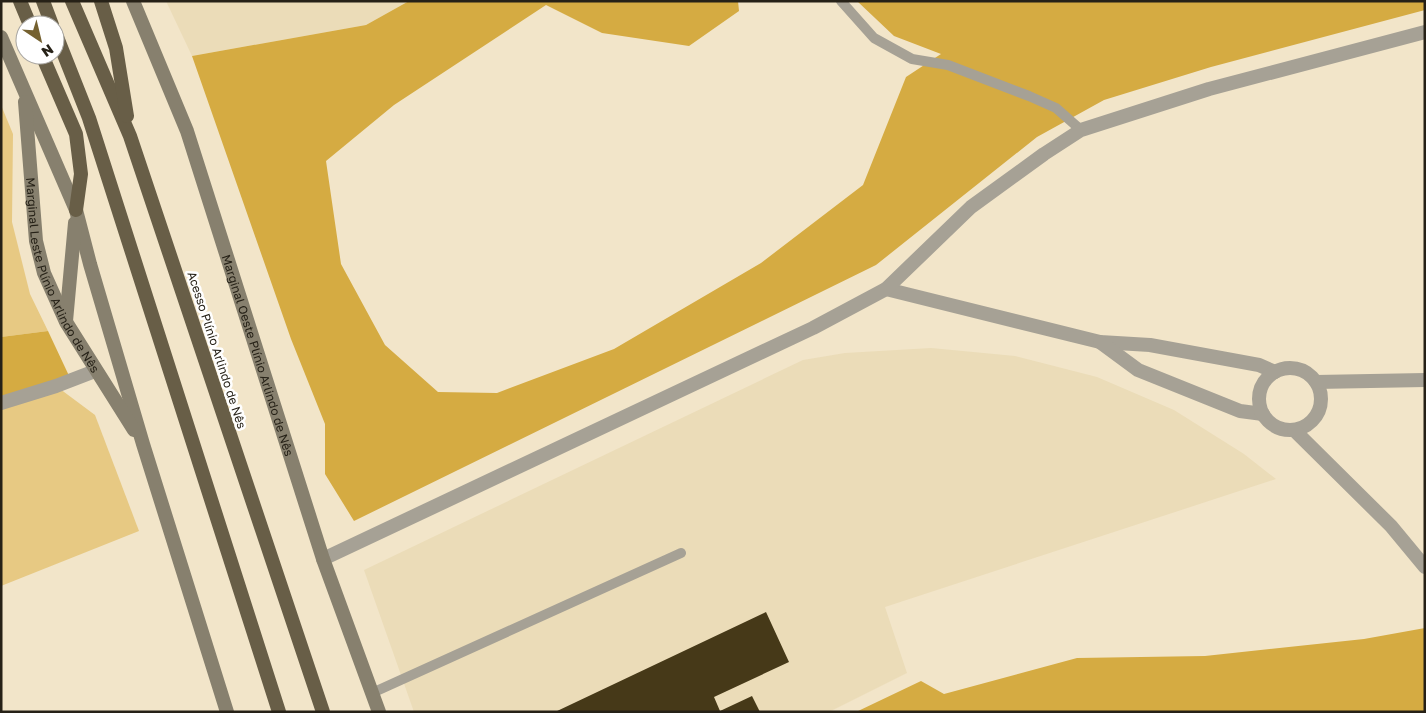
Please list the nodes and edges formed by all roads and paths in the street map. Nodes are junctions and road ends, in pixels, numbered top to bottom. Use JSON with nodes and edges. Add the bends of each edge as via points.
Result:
{"nodes":[{"id":1,"x":20,"y":1,"type":"edge"},
{"id":2,"x":43,"y":1,"type":"edge"},
{"id":3,"x":72,"y":1,"type":"edge"},
{"id":4,"x":101,"y":1,"type":"edge"},
{"id":5,"x":133,"y":1,"type":"edge"},
{"id":6,"x":841,"y":1,"type":"edge"},
{"id":7,"x":26,"y":15,"type":"edge"},
{"id":8,"x":48,"y":15,"type":"edge"},
{"id":9,"x":1425,"y":32,"type":"edge"},
{"id":10,"x":1,"y":37,"type":"edge"},
{"id":11,"x":65,"y":57,"type":"edge"},
{"id":12,"x":46,"y":65,"type":"edge"},
{"id":13,"x":24,"y":91,"type":"junction"},
{"id":14,"x":1082,"y":130,"type":"junction"},
{"id":15,"x":130,"y":136,"type":"junction"},
{"id":16,"x":76,"y":210,"type":"junction"},
{"id":17,"x":886,"y":289,"type":"junction"},
{"id":18,"x":66,"y":322,"type":"junction"},
{"id":19,"x":1100,"y":342,"type":"junction"},
{"id":20,"x":95,"y":371,"type":"junction"},
{"id":21,"x":1275,"y":372,"type":"junction"},
{"id":22,"x":1425,"y":380,"type":"edge"},
{"id":23,"x":1316,"y":382,"type":"junction"},
{"id":24,"x":1,"y":403,"type":"edge"},
{"id":25,"x":1263,"y":414,"type":"junction"},
{"id":26,"x":1294,"y":430,"type":"junction"},
{"id":27,"x":143,"y":444,"type":"junction"},
{"id":28,"x":681,"y":553,"type":"dead end"},
{"id":29,"x":323,"y":559,"type":"junction"},
{"id":30,"x":1425,"y":566,"type":"edge"},
{"id":31,"x":372,"y":693,"type":"junction"},
{"id":32,"x":227,"y":712,"type":"edge"},
{"id":33,"x":279,"y":712,"type":"edge"},
{"id":34,"x":323,"y":712,"type":"edge"},
{"id":35,"x":379,"y":712,"type":"edge"}],
"edges":[{"from":1,"to":7,"type":"highway"},
{"from":2,"to":8,"type":"highway"},
{"from":3,"to":15,"type":"highway","name":"Acesso Plínio Arlindo de Nês"},
{"from":4,"to":15,"type":"highway","via":[[116,48]]},
{"from":5,"to":29,"type":"main road","name":"Marginal Oeste Plínio Arlindo de Nês","via":[[187,132]]},
{"from":6,"to":14,"type":"lane","via":[[874,38],[912,59],[948,65],[1029,96],[1056,108]]},
{"from":9,"to":14,"type":"street","via":[[1209,89]]},
{"from":10,"to":13,"type":"main road","name":"Marginal Leste Plínio Arlindo de Nês"},
{"from":11,"to":33,"type":"highway","via":[[89,118]]},
{"from":12,"to":16,"type":"highway","via":[[76,134],[81,174]]},
{"from":13,"to":16,"type":"main road","name":"Marginal Leste Plínio Arlindo de Nês"},
{"from":13,"to":18,"type":"main road","name":"Marginal Leste Plínio Arlindo de Nês","via":[[36,240],[44,273]]},
{"from":14,"to":17,"type":"street","via":[[971,207]]},
{"from":15,"to":34,"type":"highway","name":"Acesso Plínio Arlindo de Nês"},
{"from":16,"to":18,"type":"main road"},
{"from":16,"to":27,"type":"main road","name":"Marginal Leste Plínio Arlindo de Nês"},
{"from":17,"to":19,"type":"street"},
{"from":17,"to":29,"type":"street","via":[[813,328]]},
{"from":18,"to":20,"type":"main road","name":"Marginal Leste Plínio Arlindo de Nês"},
{"from":19,"to":21,"type":"street","via":[[1150,345],[1259,365]]},
{"from":19,"to":25,"type":"street","via":[[1138,370],[1240,411]]},
{"from":20,"to":24,"type":"street"},
{"from":20,"to":27,"type":"main road","name":"Marginal Leste Plínio Arlindo de Nês"},
{"from":21,"to":23,"type":"street","via":[[1286,368],[1298,369]]},
{"from":21,"to":25,"type":"street","via":[[1261,391]]},
{"from":22,"to":23,"type":"street"},
{"from":23,"to":26,"type":"street","via":[[1321,402],[1318,412],[1308,424]]},
{"from":25,"to":26,"type":"street","via":[[1280,428]]},
{"from":26,"to":30,"type":"street","via":[[1391,526]]},
{"from":27,"to":32,"type":"main road","name":"Marginal Leste Plínio Arlindo de Nês"},
{"from":28,"to":31,"type":"lane"},
{"from":29,"to":31,"type":"main road","name":"Marginal Oeste Plínio Arlindo de Nês"},
{"from":31,"to":35,"type":"main road","name":"Marginal Oeste Plínio Arlindo de Nês"}]}
